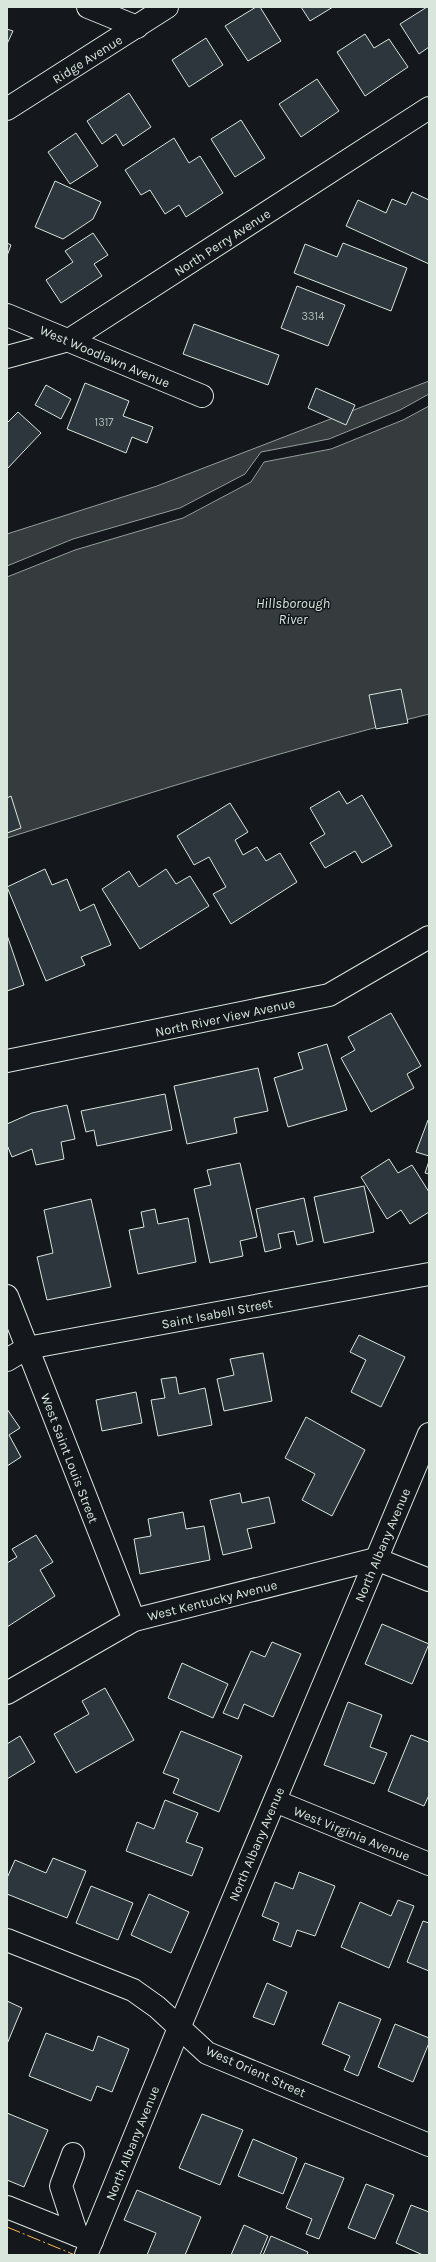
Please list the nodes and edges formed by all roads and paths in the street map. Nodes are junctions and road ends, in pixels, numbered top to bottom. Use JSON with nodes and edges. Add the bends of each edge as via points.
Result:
{"nodes":[{"id":1,"x":88,"y":7,"type":"edge"},
{"id":2,"x":167,"y":7,"type":"edge"},
{"id":3,"x":137,"y":27,"type":"junction"},
{"id":4,"x":429,"y":108,"type":"edge"},
{"id":5,"x":7,"y":109,"type":"edge"},
{"id":6,"x":7,"y":315,"type":"edge"},
{"id":7,"x":69,"y":340,"type":"junction"},
{"id":8,"x":7,"y":357,"type":"edge"},
{"id":9,"x":202,"y":396,"type":"dead end"},
{"id":10,"x":429,"y":937,"type":"edge"},
{"id":11,"x":7,"y":1061,"type":"edge"},
{"id":12,"x":429,"y":1274,"type":"edge"},
{"id":13,"x":7,"y":1296,"type":"edge"},
{"id":14,"x":27,"y":1348,"type":"junction"},
{"id":15,"x":7,"y":1360,"type":"edge"},
{"id":16,"x":429,"y":1434,"type":"edge"},
{"id":17,"x":376,"y":1559,"type":"junction"},
{"id":18,"x":429,"y":1580,"type":"edge"},
{"id":19,"x":134,"y":1620,"type":"junction"},
{"id":20,"x":7,"y":1693,"type":"edge"},
{"id":21,"x":275,"y":1801,"type":"junction"},
{"id":22,"x":429,"y":1864,"type":"edge"},
{"id":23,"x":7,"y":1940,"type":"edge"},
{"id":24,"x":178,"y":2028,"type":"junction"},
{"id":25,"x":429,"y":2145,"type":"edge"},
{"id":26,"x":73,"y":2154,"type":"dead end"},
{"id":27,"x":7,"y":2207,"type":"edge"},
{"id":28,"x":85,"y":2244,"type":"edge"}],
"edges":[{"from":1,"to":3,"type":"street"},
{"from":2,"to":3,"type":"street","name":"Ridge Avenue"},
{"from":3,"to":5,"type":"street","name":"Ridge Avenue"},
{"from":4,"to":7,"type":"street","name":"North Perry Avenue"},
{"from":6,"to":7,"type":"street","name":"West Woodlawn Avenue"},
{"from":7,"to":8,"type":"street","name":"North Perry Avenue"},
{"from":7,"to":9,"type":"street","name":"West Woodlawn Avenue"},
{"from":10,"to":11,"type":"street","name":"North River View Avenue","via":[[329,995]]},
{"from":12,"to":14,"type":"street","name":"Saint Isabell Street"},
{"from":13,"to":14,"type":"street","name":"West Saint Louis Street"},
{"from":14,"to":15,"type":"street","name":"Saint Isabell Street"},
{"from":14,"to":19,"type":"street","name":"West Saint Louis Street"},
{"from":16,"to":17,"type":"street","name":"North Albany Avenue"},
{"from":17,"to":18,"type":"street"},
{"from":17,"to":19,"type":"street","name":"West Kentucky Avenue"},
{"from":17,"to":21,"type":"street","name":"North Albany Avenue"},
{"from":19,"to":20,"type":"street","name":"West Kentucky Avenue"},
{"from":21,"to":22,"type":"street","name":"West Virginia Avenue"},
{"from":21,"to":24,"type":"street","name":"North Albany Avenue"},
{"from":23,"to":24,"type":"street","name":"West Orient Street","via":[[133,1990],[157,2007]]},
{"from":24,"to":25,"type":"street","name":"West Orient Street","via":[[207,2052]]},
{"from":24,"to":28,"type":"street","name":"North Albany Avenue"},
{"from":26,"to":28,"type":"street","via":[[61,2186]]},
{"from":27,"to":28,"type":"street"}]}
